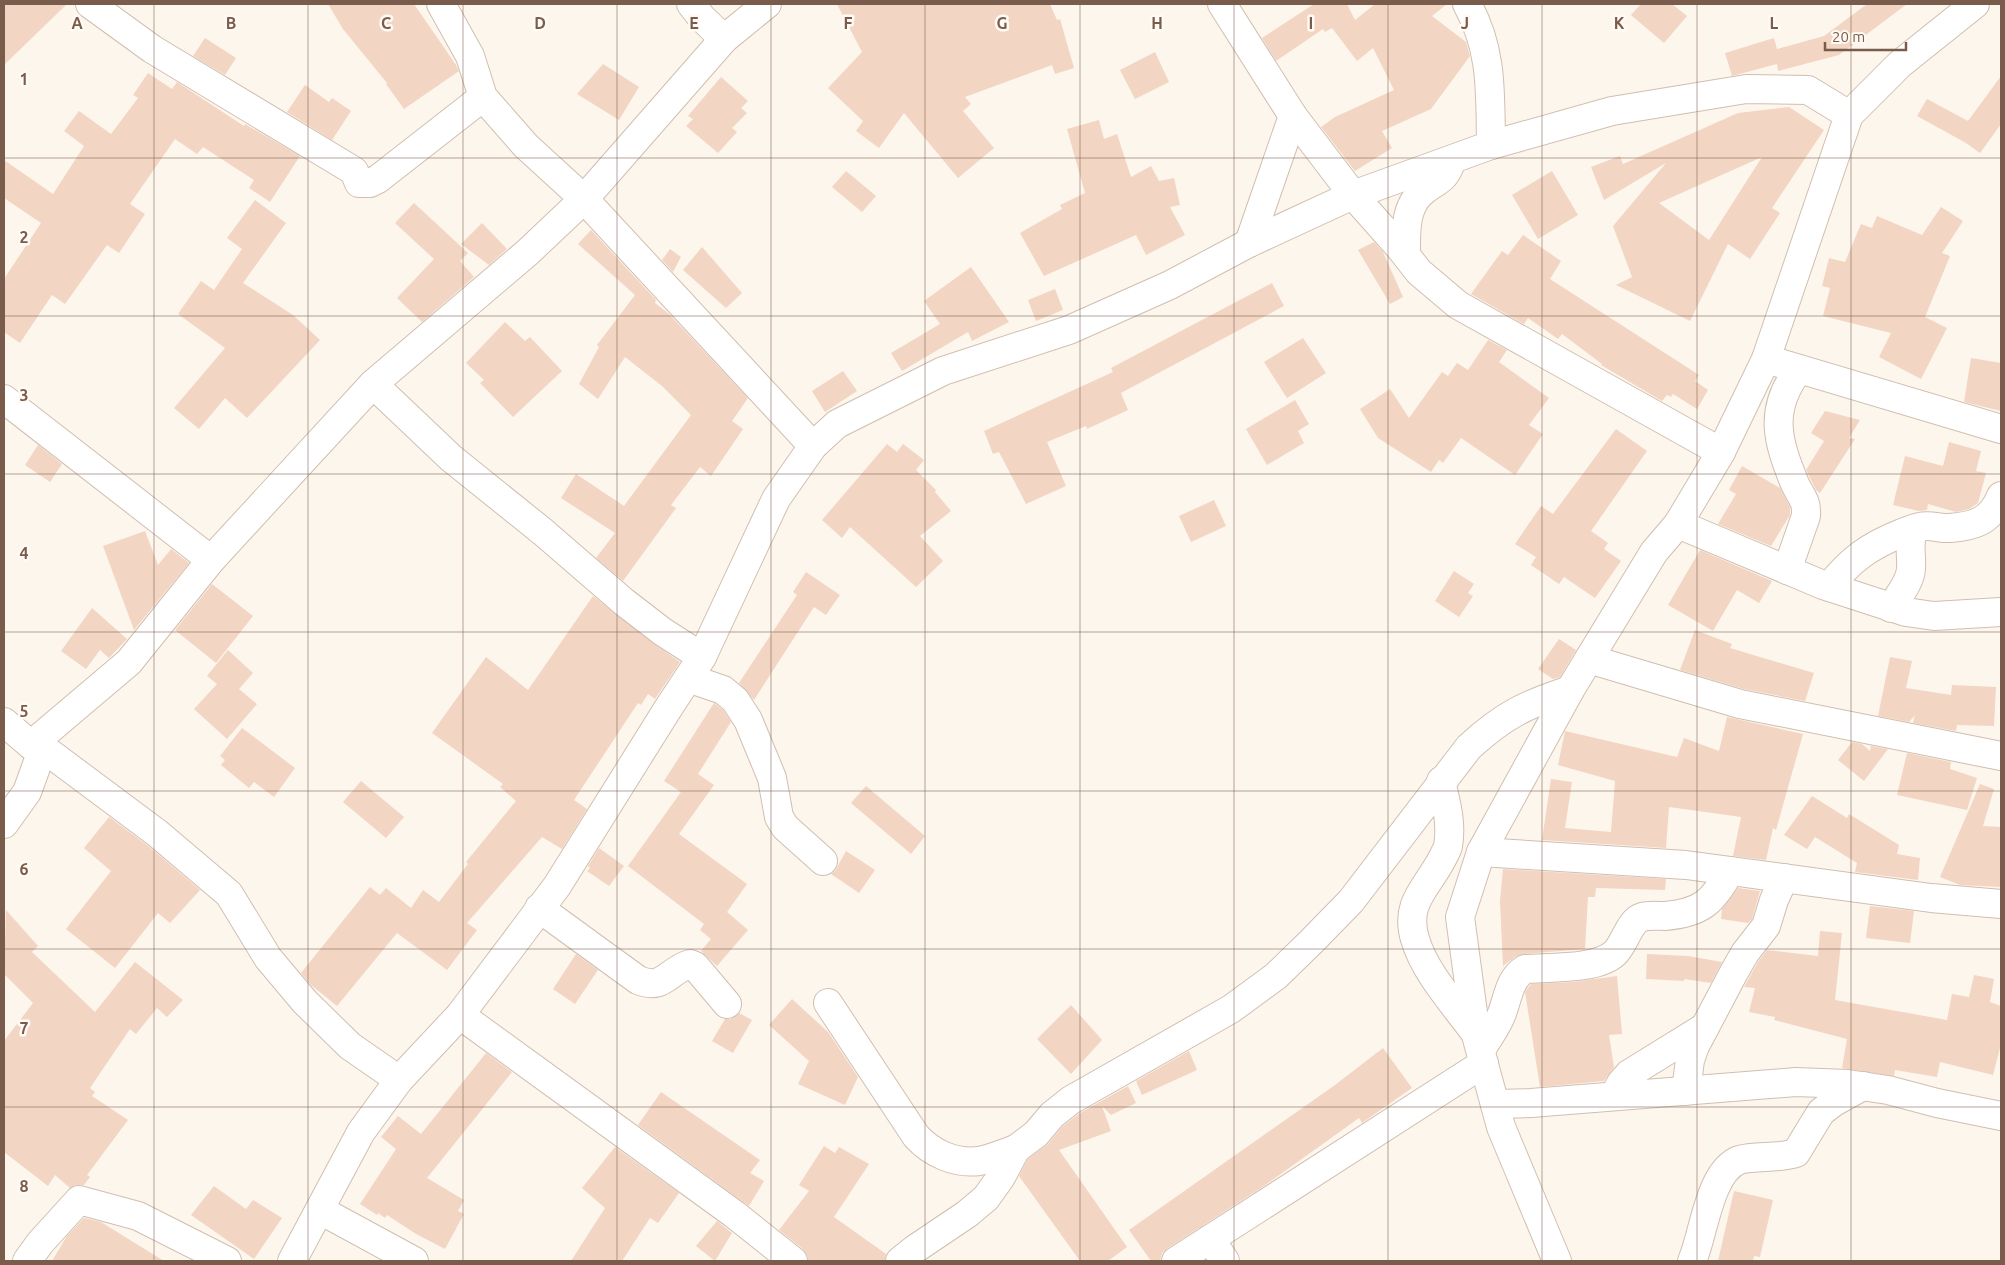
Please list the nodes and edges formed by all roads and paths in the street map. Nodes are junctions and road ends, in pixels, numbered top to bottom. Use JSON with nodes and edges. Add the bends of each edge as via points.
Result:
{"nodes":[{"id":1,"x":90,"y":4,"type":"edge"},
{"id":2,"x":441,"y":4,"type":"edge"},
{"id":3,"x":691,"y":4,"type":"edge"},
{"id":4,"x":767,"y":4,"type":"edge"},
{"id":5,"x":1222,"y":4,"type":"edge"},
{"id":6,"x":1467,"y":4,"type":"edge"},
{"id":7,"x":1975,"y":4,"type":"edge"},
{"id":8,"x":724,"y":39,"type":"junction"},
{"id":9,"x":482,"y":97,"type":"junction"},
{"id":10,"x":1849,"y":114,"type":"junction"},
{"id":11,"x":1293,"y":116,"type":"junction"},
{"id":12,"x":1491,"y":145,"type":"junction"},
{"id":13,"x":1453,"y":159,"type":"junction"},
{"id":14,"x":1353,"y":195,"type":"junction"},
{"id":15,"x":584,"y":200,"type":"junction"},
{"id":16,"x":1249,"y":243,"type":"junction"},
{"id":17,"x":1406,"y":254,"type":"junction"},
{"id":18,"x":1766,"y":359,"type":"junction"},
{"id":19,"x":1799,"y":369,"type":"junction"},
{"id":20,"x":373,"y":384,"type":"junction"},
{"id":21,"x":4,"y":400,"type":"edge"},
{"id":22,"x":2001,"y":429,"type":"edge"},
{"id":23,"x":813,"y":446,"type":"junction"},
{"id":24,"x":1721,"y":452,"type":"junction"},
{"id":25,"x":2001,"y":496,"type":"edge"},
{"id":26,"x":1678,"y":524,"type":"junction"},
{"id":27,"x":1913,"y":529,"type":"junction"},
{"id":28,"x":211,"y":560,"type":"junction"},
{"id":29,"x":1787,"y":570,"type":"junction"},
{"id":30,"x":1829,"y":587,"type":"junction"},
{"id":31,"x":1891,"y":608,"type":"junction"},
{"id":32,"x":2001,"y":612,"type":"edge"},
{"id":33,"x":1589,"y":658,"type":"junction"},
{"id":34,"x":695,"y":668,"type":"junction"},
{"id":35,"x":1570,"y":690,"type":"junction"},
{"id":36,"x":4,"y":722,"type":"edge"},
{"id":37,"x":37,"y":746,"type":"junction"},
{"id":38,"x":2001,"y":756,"type":"edge"},
{"id":39,"x":1441,"y":781,"type":"junction"},
{"id":40,"x":4,"y":824,"type":"edge"},
{"id":41,"x":1481,"y":852,"type":"junction"},
{"id":42,"x":823,"y":861,"type":"dead end"},
{"id":43,"x":1730,"y":871,"type":"junction"},
{"id":44,"x":1784,"y":878,"type":"junction"},
{"id":45,"x":2001,"y":904,"type":"edge"},
{"id":46,"x":539,"y":908,"type":"junction"},
{"id":47,"x":828,"y":1002,"type":"dead end"},
{"id":48,"x":727,"y":1004,"type":"dead end"},
{"id":49,"x":460,"y":1014,"type":"junction"},
{"id":50,"x":1707,"y":1026,"type":"junction"},
{"id":51,"x":1481,"y":1049,"type":"junction"},
{"id":52,"x":399,"y":1080,"type":"junction"},
{"id":53,"x":1863,"y":1086,"type":"junction"},
{"id":54,"x":1686,"y":1091,"type":"junction"},
{"id":55,"x":1614,"y":1096,"type":"junction"},
{"id":56,"x":1495,"y":1104,"type":"junction"},
{"id":57,"x":2001,"y":1116,"type":"edge"},
{"id":58,"x":1016,"y":1149,"type":"junction"},
{"id":59,"x":320,"y":1210,"type":"junction"},
{"id":60,"x":1217,"y":1250,"type":"edge"},
{"id":61,"x":27,"y":1261,"type":"edge"},
{"id":62,"x":227,"y":1261,"type":"edge"},
{"id":63,"x":292,"y":1261,"type":"edge"},
{"id":64,"x":414,"y":1261,"type":"edge"},
{"id":65,"x":793,"y":1261,"type":"edge"},
{"id":66,"x":900,"y":1261,"type":"edge"},
{"id":67,"x":1176,"y":1261,"type":"edge"},
{"id":68,"x":1557,"y":1261,"type":"edge"},
{"id":69,"x":1692,"y":1261,"type":"edge"}],
"edges":[{"from":1,"to":9,"type":"street","via":[[152,49],[354,172],[359,184],[378,179]]},
{"from":2,"to":9,"type":"street","via":[[470,56]]},
{"from":3,"to":8,"type":"street"},
{"from":4,"to":8,"type":"street"},
{"from":5,"to":11,"type":"street"},
{"from":6,"to":12,"type":"street","via":[[1478,23],[1488,58]]},
{"from":7,"to":10,"type":"street","via":[[1900,64]]},
{"from":8,"to":15,"type":"street"},
{"from":9,"to":15,"type":"street","via":[[526,146]]},
{"from":10,"to":12,"type":"street","via":[[1808,90],[1746,89],[1612,111]]},
{"from":10,"to":18,"type":"street"},
{"from":11,"to":14,"type":"street"},
{"from":11,"to":16,"type":"street"},
{"from":12,"to":13,"type":"street"},
{"from":13,"to":14,"type":"street"},
{"from":13,"to":17,"type":"street","via":[[1442,179],[1425,189],[1411,207],[1406,225]]},
{"from":14,"to":16,"type":"street"},
{"from":14,"to":17,"type":"street"},
{"from":15,"to":20,"type":"street"},
{"from":15,"to":23,"type":"street"},
{"from":16,"to":23,"type":"street","via":[[1170,285],[1068,330],[943,371],[837,424]]},
{"from":17,"to":24,"type":"street","via":[[1419,272],[1458,305]]},
{"from":18,"to":19,"type":"street"},
{"from":18,"to":24,"type":"street"},
{"from":19,"to":22,"type":"street"},
{"from":19,"to":29,"type":"street","via":[[1783,393],[1779,410],[1781,443],[1807,507]]},
{"from":20,"to":28,"type":"street"},
{"from":20,"to":34,"type":"street","via":[[450,458],[664,632]]},
{"from":21,"to":28,"type":"street"},
{"from":23,"to":34,"type":"street","via":[[776,498]]},
{"from":24,"to":26,"type":"street"},
{"from":25,"to":27,"type":"street","via":[[1996,508],[1979,523]]},
{"from":26,"to":29,"type":"street"},
{"from":26,"to":33,"type":"street","via":[[1654,552]]},
{"from":27,"to":30,"type":"street","via":[[1869,548],[1846,566]]},
{"from":27,"to":31,"type":"street","via":[[1909,549],[1911,572]]},
{"from":28,"to":37,"type":"street","via":[[129,662]]},
{"from":29,"to":30,"type":"street"},
{"from":30,"to":31,"type":"street"},
{"from":31,"to":32,"type":"street","via":[[1934,616]]},
{"from":33,"to":35,"type":"street"},
{"from":33,"to":38,"type":"street","via":[[1740,704]]},
{"from":34,"to":42,"type":"street","via":[[735,700],[748,720],[772,778],[778,817]]},
{"from":34,"to":46,"type":"street","via":[[557,886]]},
{"from":35,"to":39,"type":"street","via":[[1535,702],[1488,729]]},
{"from":35,"to":41,"type":"street"},
{"from":36,"to":37,"type":"street"},
{"from":37,"to":40,"type":"street","via":[[27,792]]},
{"from":37,"to":52,"type":"street","via":[[157,833],[230,894],[268,958],[305,1002],[350,1046]]},
{"from":39,"to":51,"type":"street","via":[[1450,821],[1448,847],[1413,906],[1412,923],[1415,940],[1426,965]]},
{"from":39,"to":58,"type":"street","via":[[1350,901],[1276,976],[1231,1009],[1071,1100]]},
{"from":41,"to":43,"type":"street","via":[[1686,865]]},
{"from":41,"to":51,"type":"street","via":[[1460,917]]},
{"from":43,"to":44,"type":"street"},
{"from":43,"to":51,"type":"street","via":[[1715,896],[1700,908],[1687,913],[1640,917],[1616,952],[1608,958],[1590,964],[1525,969],[1517,974],[1500,1018]]},
{"from":44,"to":45,"type":"street"},
{"from":44,"to":50,"type":"street","via":[[1766,926],[1737,967]]},
{"from":46,"to":48,"type":"street","via":[[646,984],[658,983],[690,964],[695,966]]},
{"from":46,"to":49,"type":"street"},
{"from":47,"to":58,"type":"street","via":[[924,1146],[956,1159],[979,1161]]},
{"from":49,"to":52,"type":"street"},
{"from":49,"to":65,"type":"street","via":[[734,1214]]},
{"from":50,"to":54,"type":"street","via":[[1690,1060]]},
{"from":50,"to":55,"type":"street","via":[[1630,1074]]},
{"from":51,"to":56,"type":"street"},
{"from":51,"to":60,"type":"street"},
{"from":52,"to":59,"type":"street","via":[[361,1132]]},
{"from":53,"to":54,"type":"street","via":[[1796,1082]]},
{"from":53,"to":57,"type":"street"},
{"from":53,"to":69,"type":"street","via":[[1821,1112],[1796,1154],[1740,1160],[1728,1166],[1717,1181]]},
{"from":54,"to":55,"type":"street"},
{"from":55,"to":56,"type":"street"},
{"from":56,"to":68,"type":"street","via":[[1501,1127]]},
{"from":58,"to":66,"type":"street","via":[[986,1198]]},
{"from":59,"to":63,"type":"street"},
{"from":59,"to":64,"type":"street"},
{"from":60,"to":67,"type":"street"},
{"from":61,"to":62,"type":"street","via":[[79,1200],[138,1216]]}]}
